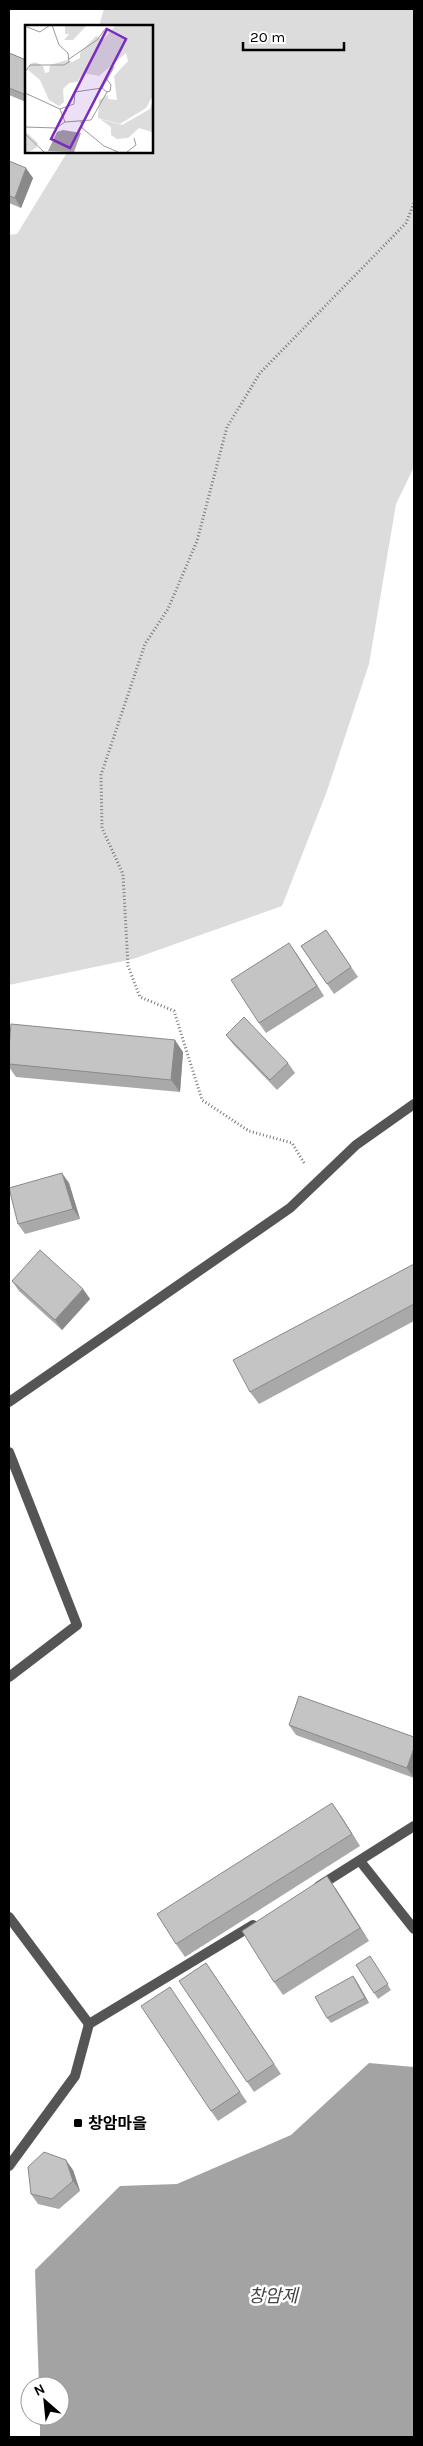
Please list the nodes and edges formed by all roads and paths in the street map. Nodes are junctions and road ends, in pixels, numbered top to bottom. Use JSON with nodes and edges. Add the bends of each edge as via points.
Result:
{"nodes":[{"id":1,"x":414,"y":203,"type":"edge"},
{"id":2,"x":414,"y":1104,"type":"edge"},
{"id":3,"x":316,"y":1184,"type":"junction"},
{"id":4,"x":9,"y":1402,"type":"edge"},
{"id":5,"x":9,"y":1452,"type":"edge"},
{"id":6,"x":9,"y":1677,"type":"edge"},
{"id":7,"x":414,"y":1826,"type":"edge"},
{"id":8,"x":360,"y":1861,"type":"junction"},
{"id":9,"x":309,"y":1892,"type":"edge"},
{"id":10,"x":9,"y":1917,"type":"edge"},
{"id":11,"x":266,"y":1917,"type":"edge"},
{"id":12,"x":414,"y":1929,"type":"edge"},
{"id":13,"x":89,"y":2024,"type":"junction"},
{"id":14,"x":9,"y":2166,"type":"edge"}],
"edges":[{"from":1,"to":3,"type":"path","via":[[406,223],[260,374],[227,427],[197,541],[168,609],[145,644],[101,775],[102,828],[123,874],[128,966],[140,997],[174,1011],[202,1100],[249,1130],[292,1143]]},
{"from":2,"to":3,"type":"street","via":[[356,1145]]},
{"from":3,"to":4,"type":"street","via":[[290,1208]]},
{"from":5,"to":6,"type":"street","via":[[77,1625]]},
{"from":7,"to":8,"type":"street"},
{"from":8,"to":9,"type":"street"},
{"from":8,"to":12,"type":"street"},
{"from":10,"to":13,"type":"street"},
{"from":11,"to":13,"type":"street"},
{"from":13,"to":14,"type":"street","via":[[74,2076]]}]}
